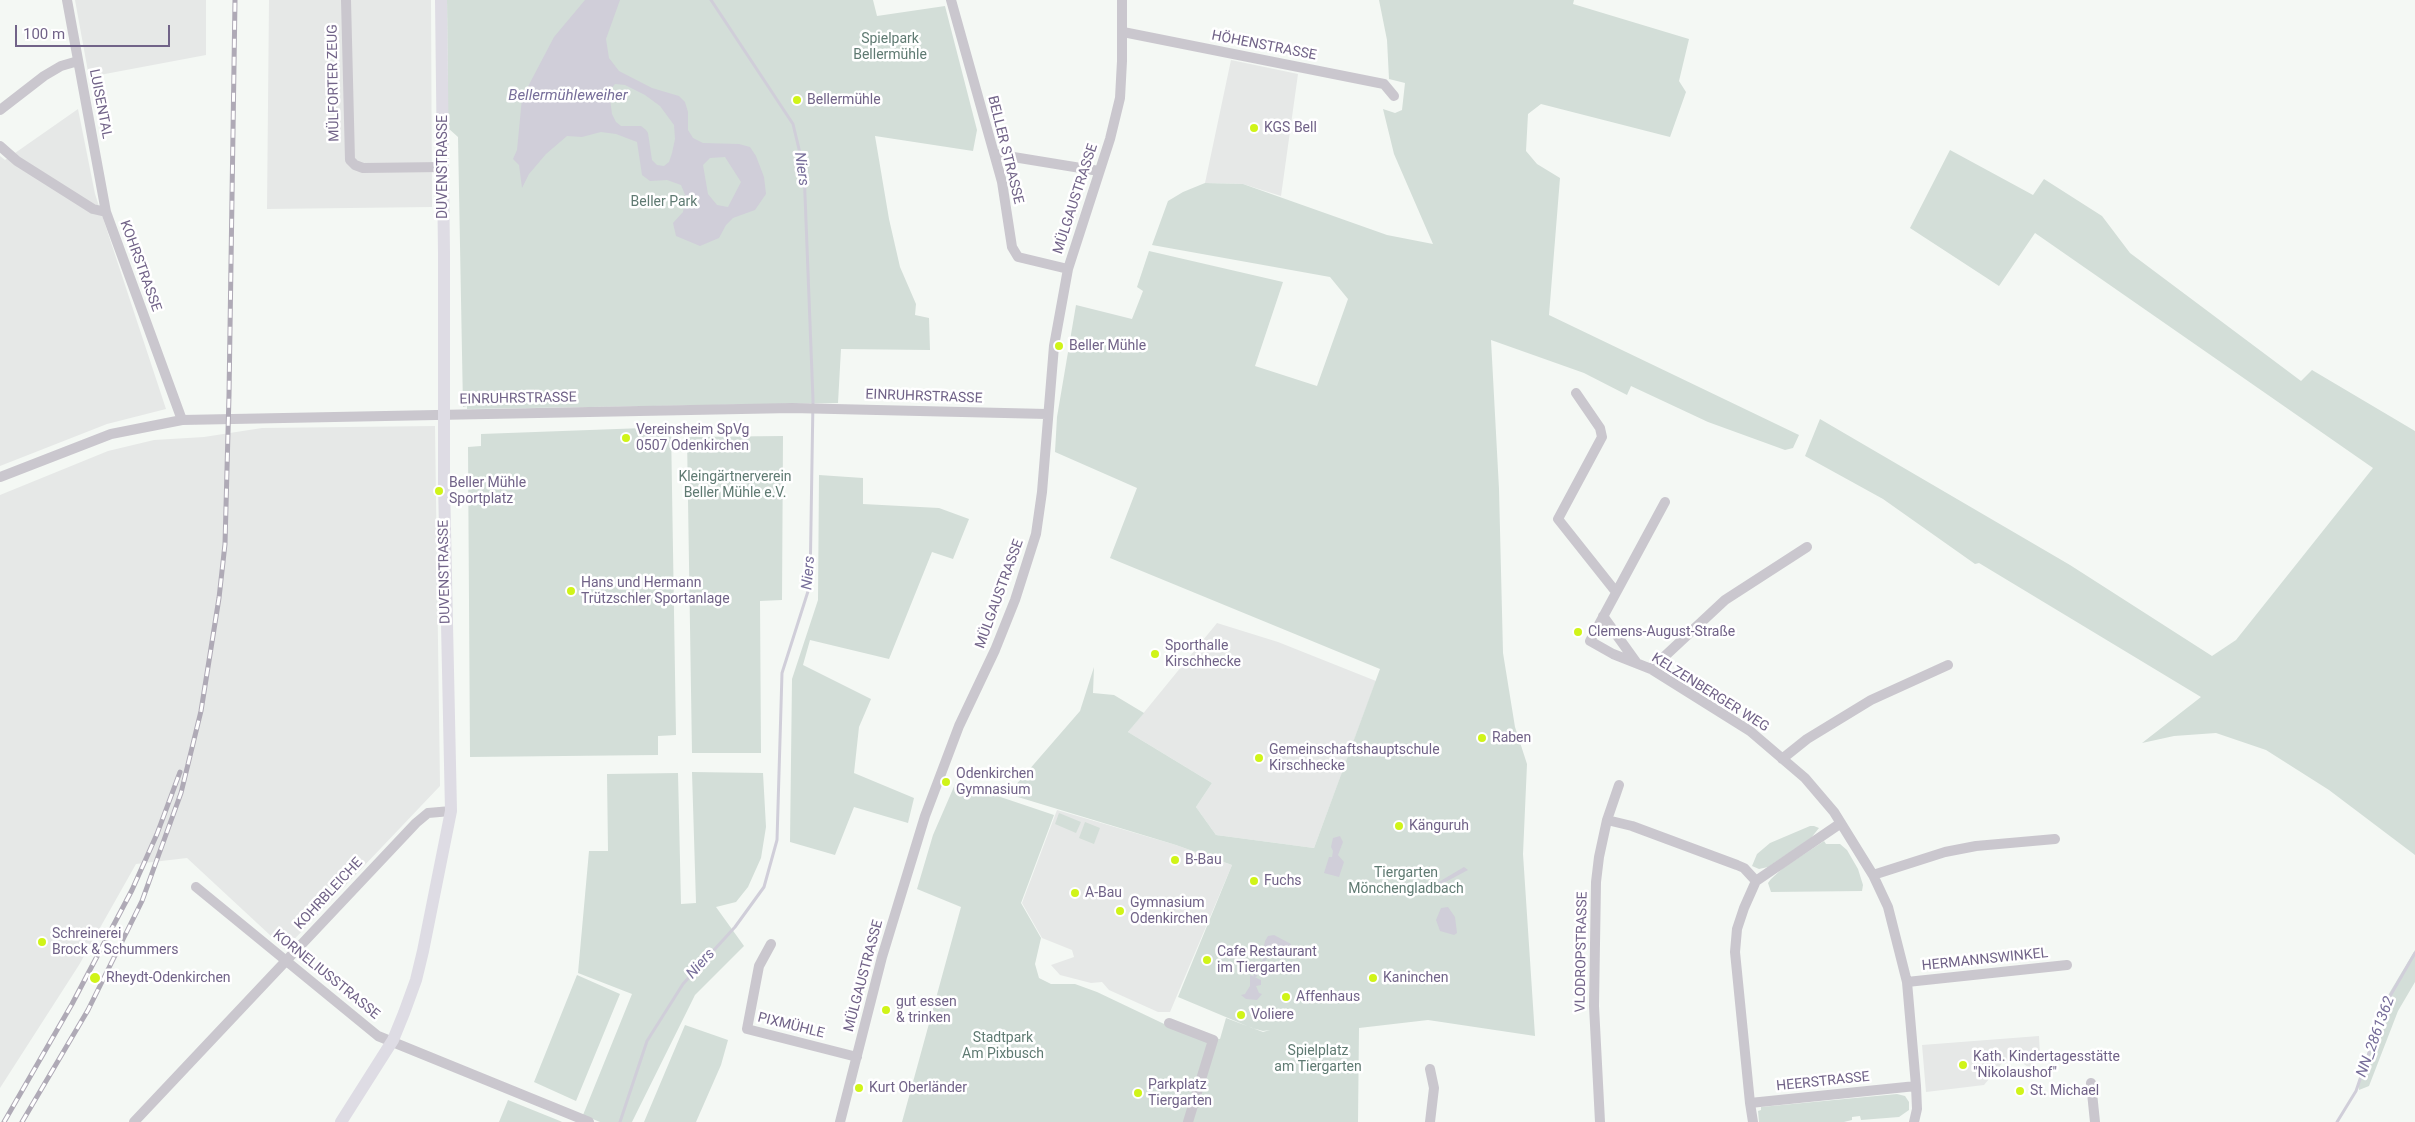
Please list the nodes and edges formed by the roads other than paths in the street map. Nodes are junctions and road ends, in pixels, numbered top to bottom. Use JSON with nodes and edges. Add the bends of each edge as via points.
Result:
{"nodes":[{"id":1,"x":67,"y":0,"type":"edge"},
{"id":2,"x":346,"y":0,"type":"edge"},
{"id":3,"x":441,"y":0,"type":"edge"},
{"id":4,"x":951,"y":0,"type":"edge"},
{"id":5,"x":1122,"y":0,"type":"edge"},
{"id":6,"x":1123,"y":32,"type":"junction"},
{"id":7,"x":78,"y":61,"type":"junction"},
{"id":8,"x":1394,"y":96,"type":"dead end"},
{"id":9,"x":0,"y":110,"type":"edge"},
{"id":10,"x":0,"y":146,"type":"edge"},
{"id":11,"x":995,"y":154,"type":"junction"},
{"id":12,"x":443,"y":167,"type":"junction"},
{"id":13,"x":1099,"y":171,"type":"junction"},
{"id":14,"x":106,"y":212,"type":"junction"},
{"id":15,"x":1068,"y":269,"type":"junction"},
{"id":16,"x":1576,"y":393,"type":"dead end"},
{"id":17,"x":445,"y":414,"type":"junction"},
{"id":18,"x":1047,"y":414,"type":"junction"},
{"id":19,"x":182,"y":420,"type":"junction"},
{"id":20,"x":0,"y":477,"type":"edge"},
{"id":21,"x":1665,"y":502,"type":"dead end"},
{"id":22,"x":1806,"y":547,"type":"dead end"},
{"id":23,"x":1616,"y":592,"type":"junction"},
{"id":24,"x":1603,"y":616,"type":"junction"},
{"id":25,"x":1636,"y":662,"type":"junction"},
{"id":26,"x":1948,"y":665,"type":"dead end"},
{"id":27,"x":1651,"y":669,"type":"junction"},
{"id":28,"x":1782,"y":758,"type":"junction"},
{"id":29,"x":1619,"y":785,"type":"dead end"},
{"id":30,"x":450,"y":811,"type":"junction"},
{"id":31,"x":1608,"y":820,"type":"junction"},
{"id":32,"x":1841,"y":823,"type":"junction"},
{"id":33,"x":2055,"y":839,"type":"dead end"},
{"id":34,"x":1873,"y":875,"type":"junction"},
{"id":35,"x":1756,"y":881,"type":"junction"},
{"id":36,"x":196,"y":886,"type":"dead end"},
{"id":37,"x":772,"y":944,"type":"dead end"},
{"id":38,"x":286,"y":960,"type":"junction"},
{"id":39,"x":2067,"y":965,"type":"dead end"},
{"id":40,"x":1907,"y":982,"type":"junction"},
{"id":41,"x":1169,"y":1023,"type":"dead end"},
{"id":42,"x":393,"y":1040,"type":"junction"},
{"id":43,"x":857,"y":1057,"type":"junction"},
{"id":44,"x":1430,"y":1069,"type":"dead end"},
{"id":45,"x":2091,"y":1083,"type":"dead end"},
{"id":46,"x":1916,"y":1086,"type":"junction"},
{"id":47,"x":1750,"y":1103,"type":"junction"},
{"id":48,"x":134,"y":1122,"type":"edge"},
{"id":49,"x":341,"y":1122,"type":"edge"},
{"id":50,"x":589,"y":1122,"type":"edge"},
{"id":51,"x":840,"y":1122,"type":"edge"},
{"id":52,"x":1188,"y":1122,"type":"edge"},
{"id":53,"x":1430,"y":1122,"type":"edge"},
{"id":54,"x":1600,"y":1122,"type":"edge"},
{"id":55,"x":1753,"y":1122,"type":"edge"},
{"id":56,"x":1914,"y":1122,"type":"edge"},
{"id":57,"x":2095,"y":1122,"type":"edge"}],
"edges":[{"from":1,"to":7,"type":"street","name":"LUISENTAL"},
{"from":2,"to":12,"type":"street","name":"MÜLFORTER ZEUG","via":[[350,160],[363,168]]},
{"from":3,"to":12,"type":"main road","name":"DUVENSTRASSE"},
{"from":4,"to":11,"type":"street","name":"BELLER STRASSE"},
{"from":5,"to":6,"type":"street","name":"MÜLGAUSTRASSE"},
{"from":6,"to":8,"type":"street","name":"HÖHENSTRASSE","via":[[1384,84]]},
{"from":6,"to":13,"type":"street","name":"MÜLGAUSTRASSE","via":[[1120,98]]},
{"from":7,"to":9,"type":"street","via":[[44,76]]},
{"from":7,"to":14,"type":"street","name":"LUISENTAL"},
{"from":10,"to":14,"type":"street","name":"KOHRSTRASSE","via":[[17,161],[93,209]]},
{"from":11,"to":13,"type":"street"},
{"from":11,"to":15,"type":"street","name":"BELLER STRASSE","via":[[1012,247],[1018,256]]},
{"from":12,"to":17,"type":"main road","name":"DUVENSTRASSE"},
{"from":13,"to":15,"type":"street","name":"MÜLGAUSTRASSE"},
{"from":14,"to":19,"type":"street","name":"KOHRSTRASSE"},
{"from":15,"to":18,"type":"street","name":"MÜLGAUSTRASSE","via":[[1054,346]]},
{"from":16,"to":23,"type":"street","via":[[1600,428],[1602,437],[1558,519]]},
{"from":17,"to":18,"type":"street","name":"EINRUHRSTRASSE","via":[[800,408]]},
{"from":17,"to":19,"type":"street","name":"EINRUHRSTRASSE"},
{"from":17,"to":30,"type":"main road","name":"DUVENSTRASSE"},
{"from":18,"to":43,"type":"street","name":"MÜLGAUSTRASSE","via":[[1042,492],[1030,555],[995,650],[936,781],[882,957]]},
{"from":19,"to":20,"type":"street","name":"EINRUHRSTRASSE","via":[[111,434]]},
{"from":21,"to":23,"type":"street"},
{"from":22,"to":27,"type":"street","via":[[1725,600]]},
{"from":23,"to":24,"type":"street"},
{"from":24,"to":25,"type":"street","name":"KELZENBERGER WEG"},
{"from":24,"to":25,"type":"street","name":"KELZENBERGER WEG","via":[[1590,641]]},
{"from":25,"to":27,"type":"street","name":"KELZENBERGER WEG"},
{"from":26,"to":28,"type":"street","via":[[1871,700]]},
{"from":27,"to":28,"type":"street","name":"KELZENBERGER WEG","via":[[1750,731]]},
{"from":28,"to":32,"type":"street","name":"KELZENBERGER WEG","via":[[1805,778]]},
{"from":29,"to":31,"type":"street","name":"VLODROPSTRASSE"},
{"from":30,"to":38,"type":"street","name":"KOHRBLEICHE","via":[[428,813],[416,823]]},
{"from":30,"to":42,"type":"main road","name":"DUVENSTRASSE","via":[[416,980]]},
{"from":31,"to":35,"type":"street","via":[[1737,865]]},
{"from":31,"to":54,"type":"street","name":"VLODROPSTRASSE","via":[[1597,874],[1594,959]]},
{"from":32,"to":34,"type":"street","name":"KELZENBERGER WEG"},
{"from":32,"to":35,"type":"street"},
{"from":33,"to":34,"type":"street","via":[[1945,852]]},
{"from":34,"to":40,"type":"street","name":"KELZENBERGER WEG","via":[[1888,907]]},
{"from":35,"to":47,"type":"street","via":[[1737,929],[1735,952]]},
{"from":36,"to":38,"type":"street","name":"KORNELIUSSTRASSE"},
{"from":37,"to":43,"type":"street","name":"PIXMÜHLE","via":[[759,966],[747,1029]]},
{"from":38,"to":42,"type":"street","name":"KORNELIUSSTRASSE","via":[[378,1036]]},
{"from":38,"to":48,"type":"street","name":"KOHRBLEICHE"},
{"from":39,"to":40,"type":"street","name":"HERMANNSWINKEL"},
{"from":40,"to":46,"type":"street","name":"KELZENBERGER WEG"},
{"from":41,"to":52,"type":"street","via":[[1213,1040]]},
{"from":42,"to":49,"type":"main road","name":"DUVENSTRASSE"},
{"from":42,"to":50,"type":"street","name":"KORNELIUSSTRASSE"},
{"from":43,"to":51,"type":"street","name":"MÜLGAUSTRASSE"},
{"from":44,"to":53,"type":"street","via":[[1434,1088]]},
{"from":45,"to":57,"type":"street"},
{"from":46,"to":47,"type":"street","name":"HEERSTRASSE"},
{"from":46,"to":56,"type":"street","name":"KELZENBERGER WEG"},
{"from":47,"to":55,"type":"street"}]}
